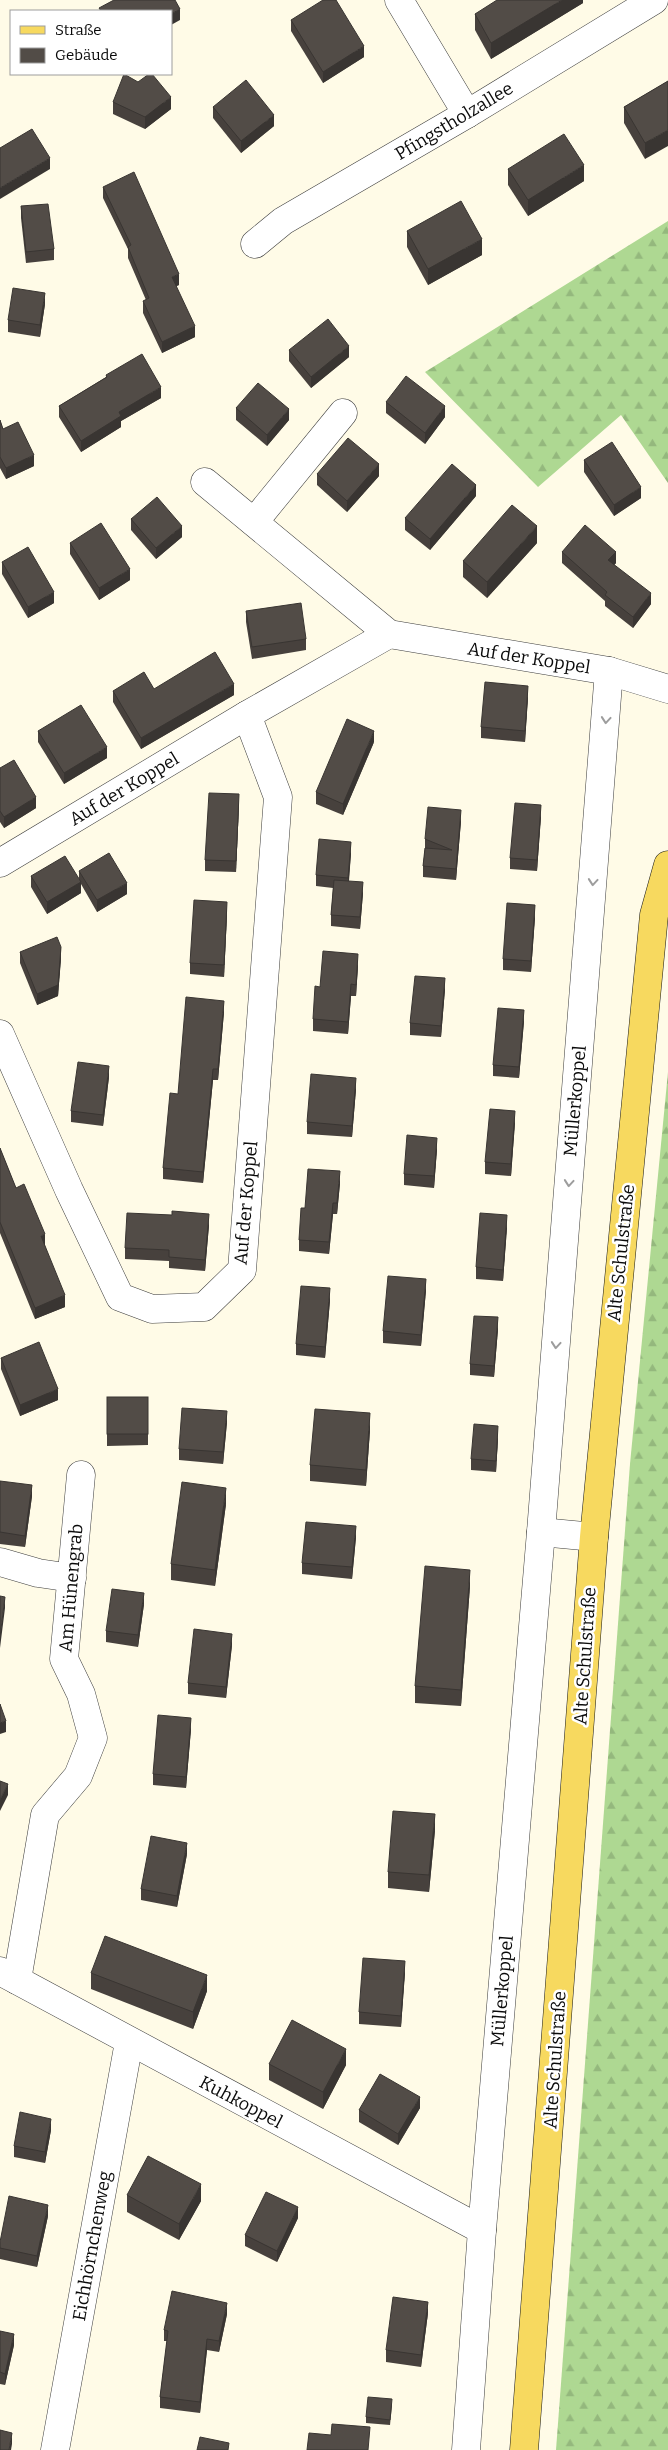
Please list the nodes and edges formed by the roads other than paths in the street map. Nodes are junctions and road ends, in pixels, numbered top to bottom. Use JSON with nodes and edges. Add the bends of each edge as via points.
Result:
{"nodes":[{"id":1,"x":399,"y":0,"type":"edge"},
{"id":2,"x":654,"y":0,"type":"edge"},
{"id":3,"x":467,"y":114,"type":"junction"},
{"id":4,"x":255,"y":244,"type":"dead end"},
{"id":5,"x":343,"y":413,"type":"dead end"},
{"id":6,"x":205,"y":482,"type":"dead end"},
{"id":7,"x":254,"y":522,"type":"junction"},
{"id":8,"x":389,"y":634,"type":"junction"},
{"id":9,"x":610,"y":671,"type":"junction"},
{"id":10,"x":668,"y":689,"type":"edge"},
{"id":11,"x":247,"y":715,"type":"junction"},
{"id":12,"x":0,"y":863,"type":"edge"},
{"id":13,"x":668,"y":865,"type":"edge"},
{"id":14,"x":0,"y":1034,"type":"edge"},
{"id":15,"x":81,"y":1475,"type":"dead end"},
{"id":16,"x":541,"y":1532,"type":"junction"},
{"id":17,"x":594,"y":1537,"type":"junction"},
{"id":18,"x":0,"y":1562,"type":"edge"},
{"id":19,"x":72,"y":1578,"type":"junction"},
{"id":20,"x":8,"y":1975,"type":"edge"},
{"id":21,"x":129,"y":2042,"type":"junction"},
{"id":22,"x":482,"y":2230,"type":"junction"},
{"id":23,"x":54,"y":2450,"type":"edge"},
{"id":24,"x":466,"y":2450,"type":"edge"},
{"id":25,"x":524,"y":2450,"type":"edge"}],
"edges":[{"from":1,"to":3,"type":"street"},
{"from":2,"to":3,"type":"street","name":"Pfingstholzallee"},
{"from":3,"to":4,"type":"street","name":"Pfingstholzallee","via":[[283,221]]},
{"from":5,"to":7,"type":"street"},
{"from":6,"to":7,"type":"street"},
{"from":7,"to":8,"type":"street"},
{"from":8,"to":9,"type":"street","name":"Auf der Koppel"},
{"from":8,"to":11,"type":"street","name":"Auf der Koppel"},
{"from":9,"to":10,"type":"street","name":"Auf der Koppel"},
{"from":9,"to":16,"type":"street","name":"Müllerkoppel","one_way":true},
{"from":11,"to":12,"type":"street","name":"Auf der Koppel"},
{"from":11,"to":14,"type":"street","name":"Auf der Koppel","via":[[278,797],[242,1270],[204,1307],[152,1309],[120,1297]]},
{"from":13,"to":17,"type":"main road","name":"Alte Schulstraße","via":[[654,915]]},
{"from":15,"to":19,"type":"street","name":"Am Hünengrab"},
{"from":16,"to":17,"type":"street"},
{"from":16,"to":22,"type":"street","name":"Müllerkoppel"},
{"from":17,"to":25,"type":"main road","name":"Alte Schulstraße"},
{"from":18,"to":19,"type":"street"},
{"from":19,"to":20,"type":"street","name":"Am Hünengrab","via":[[64,1659],[81,1694],[93,1738],[78,1776],[45,1815]]},
{"from":20,"to":21,"type":"street","name":"Kuhkoppel"},
{"from":21,"to":22,"type":"street","name":"Kuhkoppel"},
{"from":21,"to":23,"type":"street","name":"Eichhörnchenweg"},
{"from":22,"to":24,"type":"street","name":"Müllerkoppel"}]}
